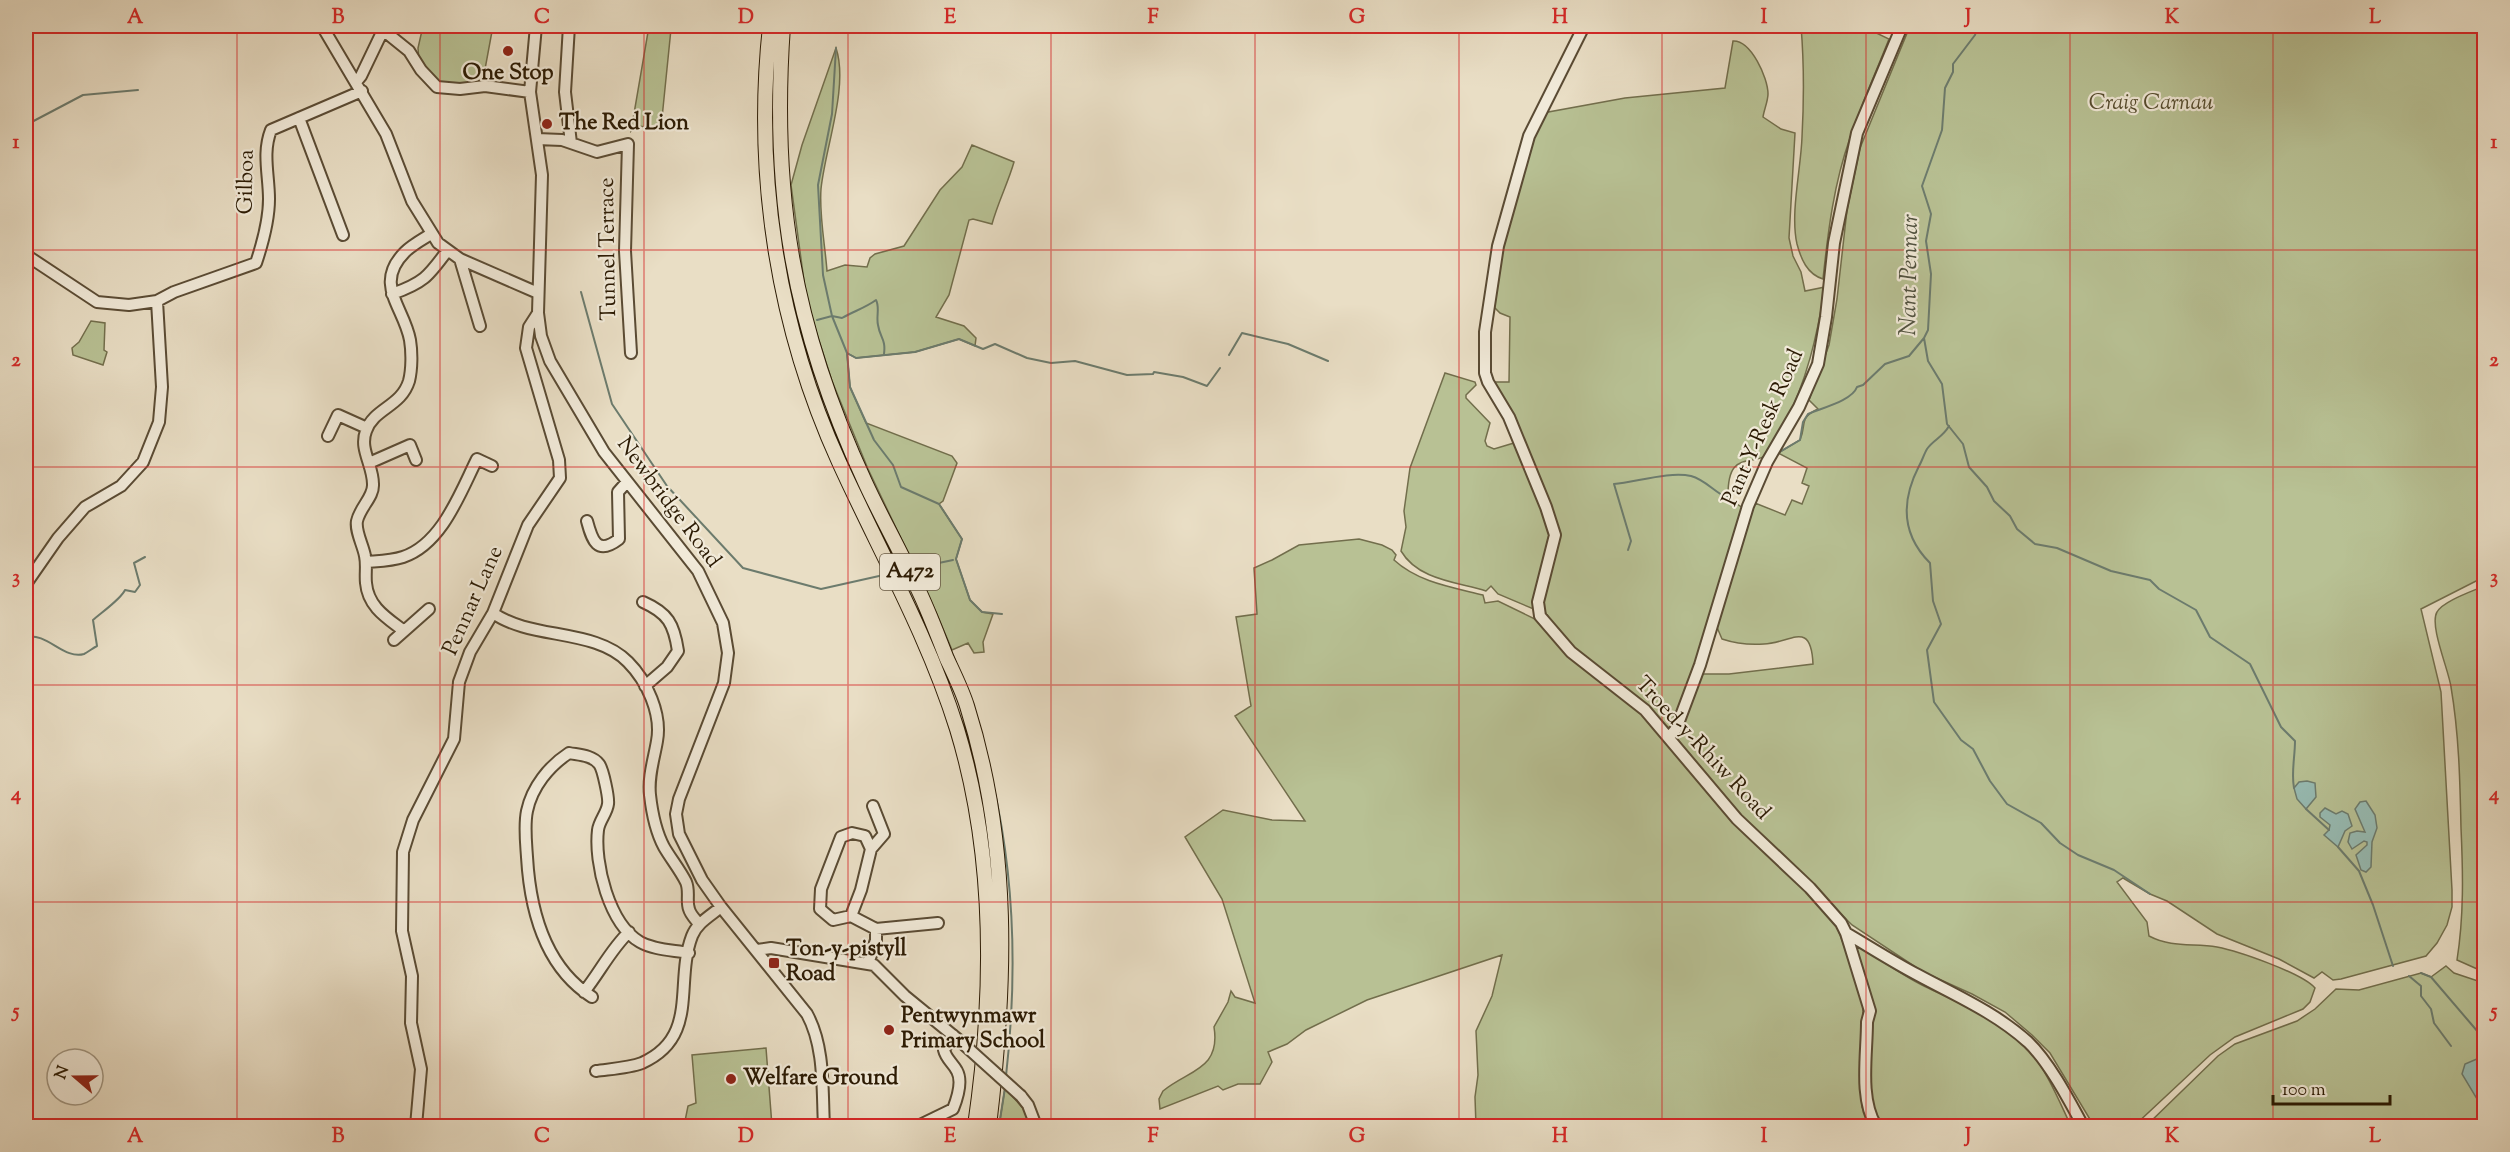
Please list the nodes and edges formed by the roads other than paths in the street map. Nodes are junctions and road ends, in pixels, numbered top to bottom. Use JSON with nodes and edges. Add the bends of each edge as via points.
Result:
{"nodes":[{"id":1,"x":322,"y":26,"type":"edge"},
{"id":2,"x":536,"y":26,"type":"edge"},
{"id":3,"x":569,"y":26,"type":"edge"},
{"id":4,"x":770,"y":26,"type":"edge"},
{"id":5,"x":783,"y":26,"type":"edge"},
{"id":6,"x":1584,"y":26,"type":"edge"},
{"id":7,"x":1902,"y":26,"type":"edge"},
{"id":8,"x":384,"y":28,"type":"edge"},
{"id":9,"x":359,"y":86,"type":"junction"},
{"id":10,"x":530,"y":93,"type":"junction"},
{"id":11,"x":299,"y":118,"type":"junction"},
{"id":12,"x":537,"y":139,"type":"junction"},
{"id":13,"x":571,"y":143,"type":"junction"},
{"id":14,"x":431,"y":234,"type":"junction"},
{"id":15,"x":343,"y":235,"type":"dead end"},
{"id":16,"x":447,"y":250,"type":"junction"},
{"id":17,"x":26,"y":255,"type":"edge"},
{"id":18,"x":460,"y":259,"type":"junction"},
{"id":19,"x":538,"y":293,"type":"junction"},
{"id":20,"x":392,"y":294,"type":"junction"},
{"id":21,"x":157,"y":302,"type":"junction"},
{"id":22,"x":538,"y":313,"type":"junction"},
{"id":23,"x":480,"y":326,"type":"dead end"},
{"id":24,"x":631,"y":353,"type":"dead end"},
{"id":25,"x":367,"y":428,"type":"junction"},
{"id":26,"x":328,"y":436,"type":"dead end"},
{"id":27,"x":416,"y":460,"type":"dead end"},
{"id":28,"x":369,"y":463,"type":"junction"},
{"id":29,"x":492,"y":466,"type":"dead end"},
{"id":30,"x":626,"y":483,"type":"junction"},
{"id":31,"x":587,"y":521,"type":"dead end"},
{"id":32,"x":366,"y":562,"type":"junction"},
{"id":33,"x":26,"y":584,"type":"edge"},
{"id":34,"x":643,"y":602,"type":"dead end"},
{"id":35,"x":429,"y":609,"type":"dead end"},
{"id":36,"x":493,"y":613,"type":"junction"},
{"id":37,"x":404,"y":631,"type":"junction"},
{"id":38,"x":394,"y":640,"type":"dead end"},
{"id":39,"x":645,"y":686,"type":"junction"},
{"id":40,"x":1669,"y":737,"type":"junction"},
{"id":41,"x":873,"y":806,"type":"dead end"},
{"id":42,"x":871,"y":849,"type":"junction"},
{"id":43,"x":721,"y":907,"type":"junction"},
{"id":44,"x":851,"y":916,"type":"junction"},
{"id":45,"x":938,"y":923,"type":"dead end"},
{"id":46,"x":699,"y":924,"type":"junction"},
{"id":47,"x":876,"y":929,"type":"junction"},
{"id":48,"x":629,"y":932,"type":"junction"},
{"id":49,"x":1846,"y":933,"type":"junction"},
{"id":50,"x":757,"y":950,"type":"junction"},
{"id":51,"x":689,"y":953,"type":"junction"},
{"id":52,"x":868,"y":964,"type":"junction"},
{"id":53,"x":957,"y":1038,"type":"junction"},
{"id":54,"x":596,"y":1071,"type":"dead end"},
{"id":55,"x":416,"y":1126,"type":"edge"},
{"id":56,"x":824,"y":1126,"type":"edge"},
{"id":57,"x":918,"y":1126,"type":"edge"},
{"id":58,"x":975,"y":1126,"type":"edge"},
{"id":59,"x":989,"y":1126,"type":"edge"},
{"id":60,"x":1036,"y":1126,"type":"edge"},
{"id":61,"x":1876,"y":1126,"type":"edge"},
{"id":62,"x":2083,"y":1126,"type":"edge"}],
"edges":[{"from":1,"to":9,"type":"street"},
{"from":2,"to":10,"type":"street","name":"Newbridge Road"},
{"from":3,"to":13,"type":"street","via":[[566,92]]},
{"from":4,"to":58,"type":"main road","number":"A472","via":[[765,129],[768,195],[795,342],[826,433],[928,651],[957,729],[974,801],[987,904],[985,1026]]},
{"from":5,"to":59,"type":"main road","number":"A472","via":[[779,77],[781,183],[798,295],[811,346],[843,435],[918,587],[967,705],[995,832],[1002,907],[1002,968]]},
{"from":6,"to":40,"type":"street","name":"Troed-y-Rhiw Road","via":[[1529,136],[1523,156],[1494,267],[1485,332],[1485,374],[1509,417],[1555,535],[1538,602],[1540,616],[1571,652],[1629,695]]},
{"from":7,"to":40,"type":"street","name":"Pant-Y-Resk Road","via":[[1857,134],[1834,243],[1818,364],[1748,506],[1700,665],[1676,729]]},
{"from":8,"to":9,"type":"street"},
{"from":8,"to":10,"type":"street","via":[[409,51],[437,87],[485,86]]},
{"from":9,"to":11,"type":"street","name":"Gilboa"},
{"from":9,"to":14,"type":"street","via":[[386,134],[412,201]]},
{"from":10,"to":12,"type":"street","name":"Newbridge Road"},
{"from":11,"to":15,"type":"street"},
{"from":11,"to":21,"type":"street","name":"Gilboa","via":[[271,130],[265,146],[269,200],[265,238],[256,262]]},
{"from":12,"to":13,"type":"street"},
{"from":12,"to":19,"type":"street","name":"Newbridge Road","via":[[542,175]]},
{"from":13,"to":24,"type":"street","name":"Tunnel Terrace","via":[[597,152],[628,144],[625,250]]},
{"from":14,"to":16,"type":"street"},
{"from":14,"to":20,"type":"street","via":[[397,262],[392,274]]},
{"from":16,"to":18,"type":"street"},
{"from":16,"to":20,"type":"street","via":[[428,276]]},
{"from":17,"to":21,"type":"street","via":[[97,302]]},
{"from":18,"to":19,"type":"street"},
{"from":18,"to":23,"type":"street"},
{"from":19,"to":22,"type":"street","name":"Newbridge Road"},
{"from":20,"to":25,"type":"street","via":[[410,339],[409,380],[404,393],[372,419]]},
{"from":21,"to":33,"type":"street","via":[[162,387],[159,422],[143,462],[121,486],[85,507]]},
{"from":22,"to":30,"type":"street","name":"Newbridge Road","via":[[550,361]]},
{"from":22,"to":36,"type":"street","name":"Pennar Lane","via":[[529,327],[526,348],[559,460],[560,478],[528,525]]},
{"from":25,"to":26,"type":"street","via":[[338,415]]},
{"from":25,"to":28,"type":"street","via":[[363,445]]},
{"from":27,"to":28,"type":"street","via":[[410,446]]},
{"from":28,"to":32,"type":"street","via":[[374,486],[357,523]]},
{"from":29,"to":32,"type":"street","via":[[472,456],[442,525],[424,544],[405,556]]},
{"from":30,"to":31,"type":"street","via":[[618,492],[619,539],[599,545],[592,541]]},
{"from":30,"to":43,"type":"street","name":"Newbridge Road","via":[[698,571],[723,623],[728,653],[724,683],[676,814],[686,850]]},
{"from":32,"to":37,"type":"street","via":[[369,598],[377,610]]},
{"from":34,"to":39,"type":"street","via":[[660,610],[675,631],[678,651]]},
{"from":35,"to":37,"type":"street"},
{"from":36,"to":39,"type":"street","via":[[506,622],[614,652],[628,662]]},
{"from":36,"to":55,"type":"street","name":"Pennar Lane","via":[[470,652],[459,682],[454,739],[413,820],[403,852],[402,931],[412,976],[411,1023],[420,1069]]},
{"from":37,"to":38,"type":"street"},
{"from":39,"to":46,"type":"street","via":[[658,724],[650,772],[656,826],[687,884],[689,910]]},
{"from":40,"to":49,"type":"street","name":"Troed-y-Rhiw Road","via":[[1737,819],[1817,896]]},
{"from":41,"to":42,"type":"street","via":[[884,834]]},
{"from":42,"to":44,"type":"street"},
{"from":42,"to":44,"type":"street","via":[[865,836],[852,833],[841,837],[821,889],[820,909],[833,920]]},
{"from":43,"to":46,"type":"street"},
{"from":43,"to":50,"type":"street","name":"Newbridge Road"},
{"from":44,"to":47,"type":"street"},
{"from":45,"to":47,"type":"street"},
{"from":46,"to":51,"type":"street"},
{"from":47,"to":52,"type":"street"},
{"from":48,"to":48,"type":"street","via":[[615,945],[588,994],[568,978],[549,951],[537,918],[528,881],[527,810],[538,784],[554,763],[569,753],[600,764],[608,804],[598,827],[597,849],[606,897]]},
{"from":48,"to":51,"type":"street","via":[[650,947]]},
{"from":49,"to":61,"type":"street","via":[[1870,1011],[1866,1095],[1868,1113]]},
{"from":49,"to":62,"type":"street","name":"Troed-y-Rhiw Road","via":[[1983,1010],[2028,1042]]},
{"from":50,"to":52,"type":"street","via":[[771,948]]},
{"from":50,"to":56,"type":"street","name":"Newbridge Road","via":[[807,1014],[816,1032]]},
{"from":51,"to":54,"type":"street","via":[[674,1039],[640,1064]]},
{"from":52,"to":53,"type":"street","via":[[874,965]]},
{"from":53,"to":57,"type":"street","via":[[944,1050],[959,1078],[953,1109]]},
{"from":53,"to":60,"type":"street","bridge":true,"via":[[1021,1096]]}]}
